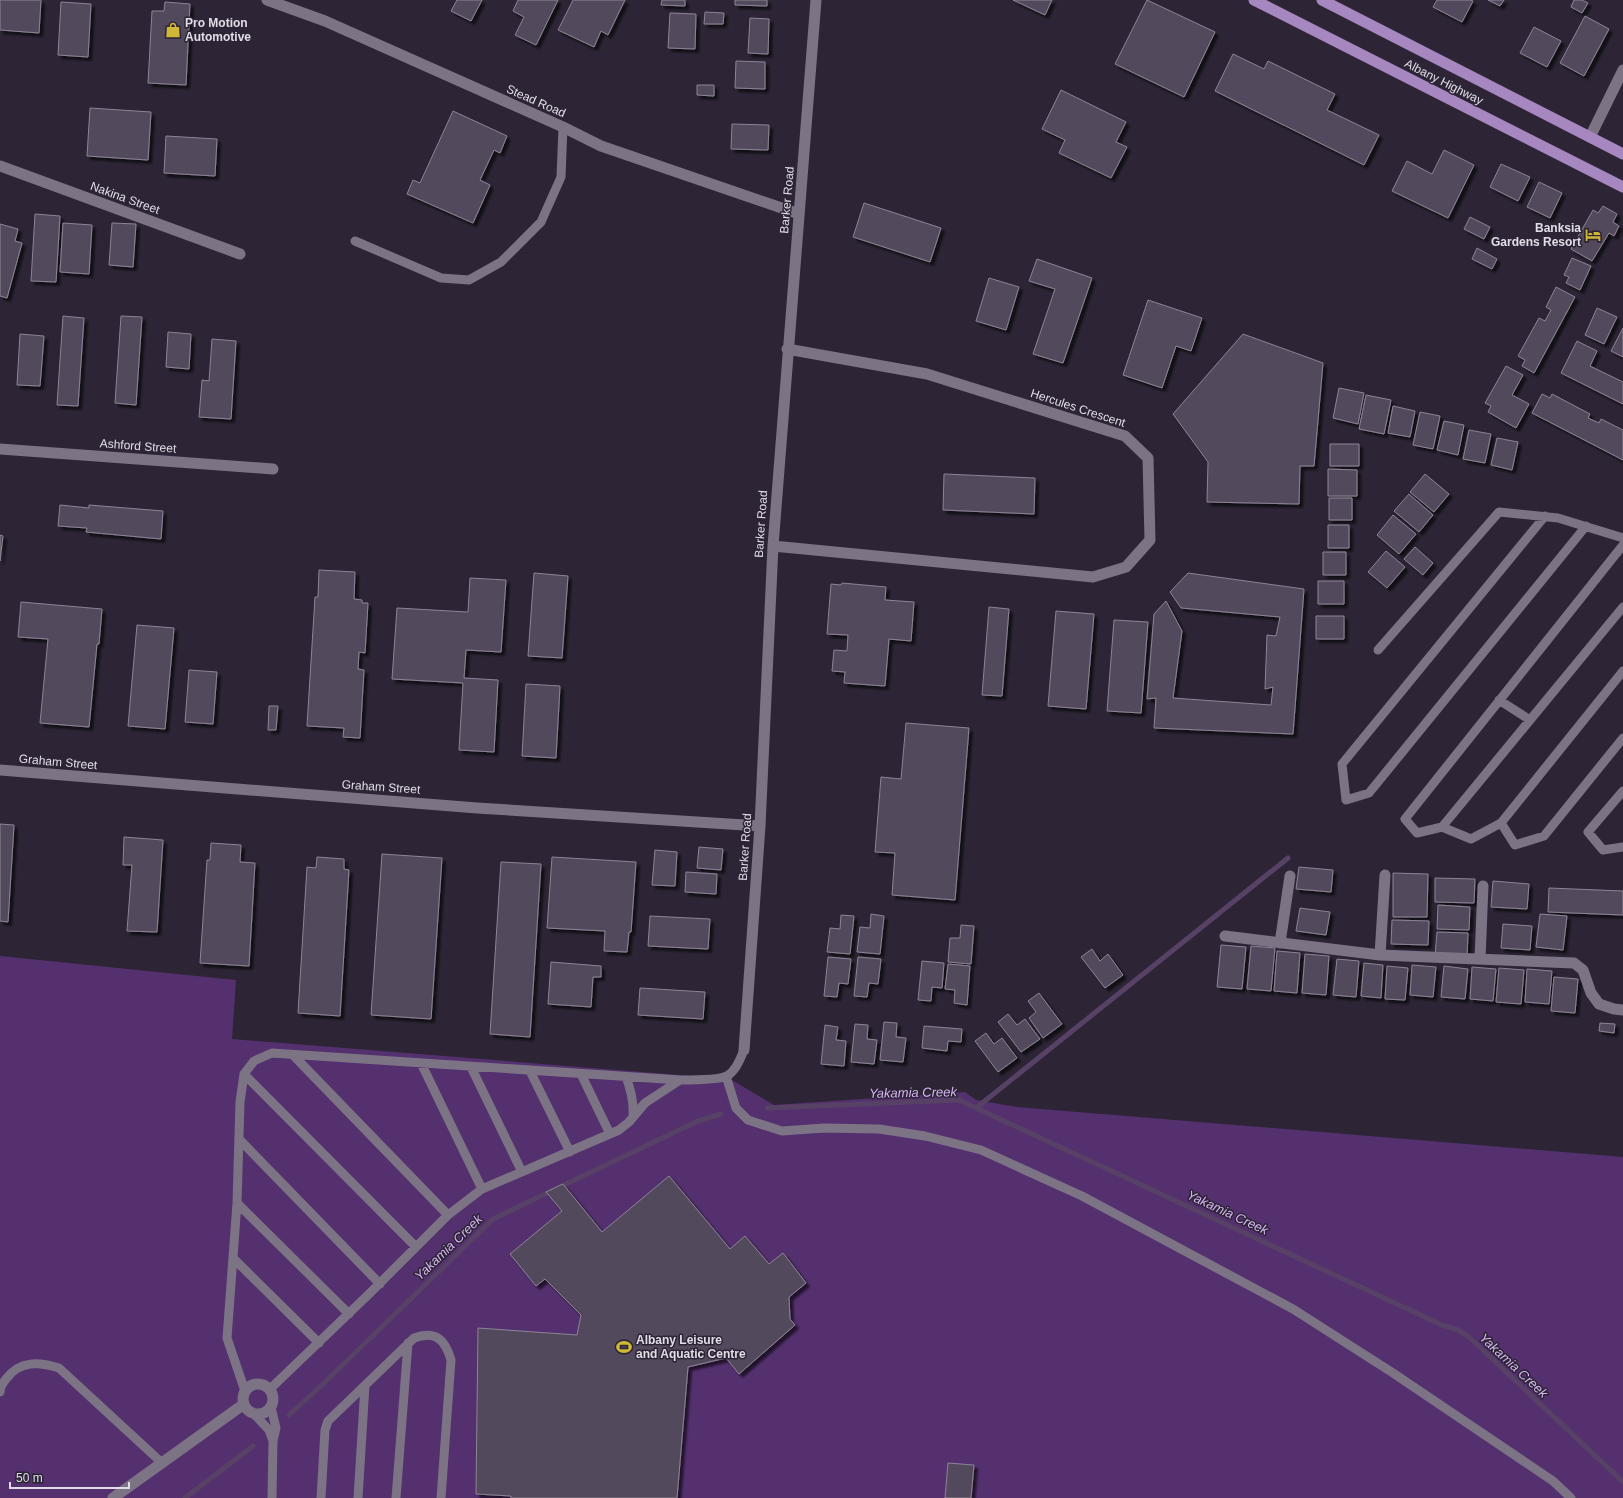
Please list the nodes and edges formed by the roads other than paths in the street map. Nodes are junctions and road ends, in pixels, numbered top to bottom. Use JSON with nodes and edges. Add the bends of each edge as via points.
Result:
{"nodes":[{"id":1,"x":267,"y":0,"type":"edge"},
{"id":2,"x":816,"y":0,"type":"edge"},
{"id":3,"x":1254,"y":0,"type":"edge"},
{"id":4,"x":1322,"y":0,"type":"edge"},
{"id":5,"x":1623,"y":70,"type":"edge"},
{"id":6,"x":563,"y":127,"type":"junction"},
{"id":7,"x":1590,"y":137,"type":"junction"},
{"id":8,"x":1623,"y":154,"type":"edge"},
{"id":9,"x":0,"y":166,"type":"edge"},
{"id":10,"x":1623,"y":188,"type":"edge"},
{"id":11,"x":799,"y":214,"type":"junction"},
{"id":12,"x":355,"y":241,"type":"dead end"},
{"id":13,"x":240,"y":254,"type":"dead end"},
{"id":14,"x":787,"y":349,"type":"junction"},
{"id":15,"x":0,"y":449,"type":"edge"},
{"id":16,"x":273,"y":469,"type":"dead end"},
{"id":17,"x":1545,"y":516,"type":"junction"},
{"id":18,"x":1586,"y":526,"type":"junction"},
{"id":19,"x":1623,"y":538,"type":"edge"},
{"id":20,"x":1623,"y":545,"type":"edge"},
{"id":21,"x":772,"y":546,"type":"junction"},
{"id":22,"x":1623,"y":607,"type":"edge"},
{"id":23,"x":1378,"y":650,"type":"dead end"},
{"id":24,"x":1623,"y":671,"type":"edge"},
{"id":25,"x":1499,"y":700,"type":"junction"},
{"id":26,"x":1530,"y":720,"type":"junction"},
{"id":27,"x":1623,"y":738,"type":"edge"},
{"id":28,"x":0,"y":770,"type":"edge"},
{"id":29,"x":1623,"y":791,"type":"edge"},
{"id":30,"x":1501,"y":823,"type":"junction"},
{"id":31,"x":760,"y":826,"type":"junction"},
{"id":32,"x":1442,"y":827,"type":"junction"},
{"id":33,"x":1623,"y":847,"type":"edge"},
{"id":34,"x":1385,"y":875,"type":"dead end"},
{"id":35,"x":1290,"y":876,"type":"dead end"},
{"id":36,"x":1482,"y":886,"type":"dead end"},
{"id":37,"x":1226,"y":936,"type":"dead end"},
{"id":38,"x":1280,"y":943,"type":"junction"},
{"id":39,"x":1380,"y":955,"type":"junction"},
{"id":40,"x":1480,"y":959,"type":"junction"},
{"id":41,"x":1623,"y":1010,"type":"edge"},
{"id":42,"x":744,"y":1050,"type":"joint"},
{"id":43,"x":293,"y":1055,"type":"junction"},
{"id":44,"x":421,"y":1063,"type":"junction"},
{"id":45,"x":472,"y":1067,"type":"junction"},
{"id":46,"x":530,"y":1071,"type":"junction"},
{"id":47,"x":244,"y":1074,"type":"junction"},
{"id":48,"x":581,"y":1074,"type":"junction"},
{"id":49,"x":726,"y":1076,"type":"junction"},
{"id":50,"x":626,"y":1077,"type":"junction"},
{"id":51,"x":680,"y":1080,"type":"junction"},
{"id":52,"x":634,"y":1116,"type":"junction"},
{"id":53,"x":610,"y":1134,"type":"junction"},
{"id":54,"x":239,"y":1139,"type":"junction"},
{"id":55,"x":570,"y":1152,"type":"junction"},
{"id":56,"x":522,"y":1172,"type":"junction"},
{"id":57,"x":482,"y":1189,"type":"junction"},
{"id":58,"x":237,"y":1203,"type":"junction"},
{"id":59,"x":448,"y":1215,"type":"junction"},
{"id":60,"x":416,"y":1247,"type":"junction"},
{"id":61,"x":233,"y":1258,"type":"junction"},
{"id":62,"x":380,"y":1284,"type":"junction"},
{"id":63,"x":349,"y":1314,"type":"junction"},
{"id":64,"x":319,"y":1343,"type":"junction"},
{"id":65,"x":408,"y":1343,"type":"junction"},
{"id":66,"x":365,"y":1385,"type":"junction"},
{"id":67,"x":270,"y":1389,"type":"junction"},
{"id":68,"x":245,"y":1391,"type":"junction"},
{"id":69,"x":0,"y":1392,"type":"edge"},
{"id":70,"x":244,"y":1404,"type":"junction"},
{"id":71,"x":271,"y":1408,"type":"junction"},
{"id":72,"x":254,"y":1414,"type":"junction"},
{"id":73,"x":273,"y":1441,"type":"junction"},
{"id":74,"x":161,"y":1462,"type":"junction"},
{"id":75,"x":112,"y":1498,"type":"edge"},
{"id":76,"x":272,"y":1498,"type":"edge"},
{"id":77,"x":321,"y":1498,"type":"edge"},
{"id":78,"x":358,"y":1498,"type":"edge"},
{"id":79,"x":396,"y":1498,"type":"edge"},
{"id":80,"x":441,"y":1498,"type":"edge"},
{"id":81,"x":1571,"y":1498,"type":"edge"}],
"edges":[{"from":1,"to":6,"type":"street","name":"Stead Road","via":[[326,21]]},
{"from":2,"to":11,"type":"street","name":"Barker Road"},
{"from":3,"to":10,"type":"highway","name":"Albany Highway"},
{"from":4,"to":7,"type":"highway","name":"Albany Highway"},
{"from":5,"to":7,"type":"street"},
{"from":6,"to":11,"type":"street","name":"Stead Road","via":[[601,146]]},
{"from":6,"to":12,"type":"lane","via":[[561,177],[541,222],[501,262],[469,280],[442,278]]},
{"from":7,"to":8,"type":"highway","name":"Albany Highway"},
{"from":9,"to":13,"type":"street","name":"Nakina Street"},
{"from":11,"to":14,"type":"street","name":"Barker Road"},
{"from":14,"to":21,"type":"street","name":"Barker Road"},
{"from":14,"to":21,"type":"street","name":"Hercules Crescent","via":[[927,374],[1125,436],[1148,458],[1150,540],[1126,567],[1093,577]]},
{"from":15,"to":16,"type":"street","name":"Ashford Street"},
{"from":17,"to":18,"type":"lane"},
{"from":17,"to":18,"type":"lane","via":[[1342,764],[1346,800],[1369,793]]},
{"from":17,"to":23,"type":"lane","via":[[1499,512]]},
{"from":18,"to":19,"type":"lane"},
{"from":20,"to":25,"type":"lane"},
{"from":21,"to":31,"type":"street","name":"Barker Road"},
{"from":22,"to":26,"type":"lane"},
{"from":24,"to":30,"type":"lane"},
{"from":25,"to":26,"type":"lane"},
{"from":25,"to":32,"type":"lane","via":[[1405,819],[1417,833]]},
{"from":26,"to":32,"type":"lane"},
{"from":27,"to":30,"type":"lane","via":[[1544,836],[1515,844]]},
{"from":28,"to":31,"type":"street","name":"Graham Street","via":[[477,808]]},
{"from":29,"to":33,"type":"lane","via":[[1588,832],[1603,850]]},
{"from":30,"to":32,"type":"lane","via":[[1471,839]]},
{"from":31,"to":42,"type":"street","name":"Barker Road"},
{"from":34,"to":39,"type":"street"},
{"from":35,"to":38,"type":"street"},
{"from":36,"to":40,"type":"street"},
{"from":37,"to":38,"type":"street"},
{"from":38,"to":39,"type":"street"},
{"from":39,"to":40,"type":"street"},
{"from":40,"to":41,"type":"street","via":[[1574,964],[1583,970],[1598,1004]]},
{"from":42,"to":49,"type":"lane","via":[[738,1063]]},
{"from":43,"to":44,"type":"lane"},
{"from":43,"to":47,"type":"lane","via":[[272,1053],[254,1061]]},
{"from":43,"to":59,"type":"lane"},
{"from":44,"to":45,"type":"lane"},
{"from":44,"to":57,"type":"lane"},
{"from":45,"to":46,"type":"lane"},
{"from":45,"to":56,"type":"lane"},
{"from":46,"to":48,"type":"lane"},
{"from":46,"to":55,"type":"lane"},
{"from":47,"to":54,"type":"lane"},
{"from":47,"to":60,"type":"lane"},
{"from":48,"to":50,"type":"lane"},
{"from":48,"to":53,"type":"lane"},
{"from":49,"to":51,"type":"lane"},
{"from":49,"to":81,"type":"lane","via":[[736,1108],[748,1120],[782,1131],[824,1128],[879,1129],[925,1136],[980,1150],[1082,1196],[1293,1309],[1553,1481]]},
{"from":50,"to":51,"type":"lane"},
{"from":50,"to":52,"type":"lane","via":[[631,1089]]},
{"from":51,"to":52,"type":"lane","via":[[645,1104]]},
{"from":52,"to":53,"type":"lane","via":[[619,1130]]},
{"from":53,"to":55,"type":"lane"},
{"from":54,"to":58,"type":"lane"},
{"from":54,"to":62,"type":"lane"},
{"from":55,"to":56,"type":"lane"},
{"from":56,"to":57,"type":"lane"},
{"from":57,"to":59,"type":"lane"},
{"from":58,"to":61,"type":"lane"},
{"from":58,"to":63,"type":"lane"},
{"from":59,"to":60,"type":"lane"},
{"from":60,"to":62,"type":"lane"},
{"from":61,"to":64,"type":"lane"},
{"from":61,"to":68,"type":"lane","via":[[227,1338]]},
{"from":62,"to":63,"type":"lane"},
{"from":63,"to":64,"type":"lane"},
{"from":64,"to":67,"type":"lane"},
{"from":65,"to":66,"type":"lane"},
{"from":65,"to":79,"type":"lane"},
{"from":65,"to":80,"type":"lane","via":[[422,1335],[439,1338],[448,1348],[451,1360]]},
{"from":66,"to":77,"type":"lane","via":[[328,1421],[325,1430]]},
{"from":66,"to":78,"type":"lane"},
{"from":67,"to":68,"type":"street","via":[[258,1384]]},
{"from":67,"to":71,"type":"street","via":[[274,1398]]},
{"from":68,"to":70,"type":"street"},
{"from":69,"to":74,"type":"lane","via":[[0,1387],[15,1368],[28,1363],[59,1368]]},
{"from":70,"to":72,"type":"street"},
{"from":70,"to":74,"type":"street"},
{"from":71,"to":72,"type":"street","via":[[264,1414]]},
{"from":71,"to":73,"type":"lane","via":[[276,1428]]},
{"from":72,"to":73,"type":"lane","via":[[269,1430]]},
{"from":73,"to":76,"type":"lane"},
{"from":74,"to":75,"type":"street"}]}
